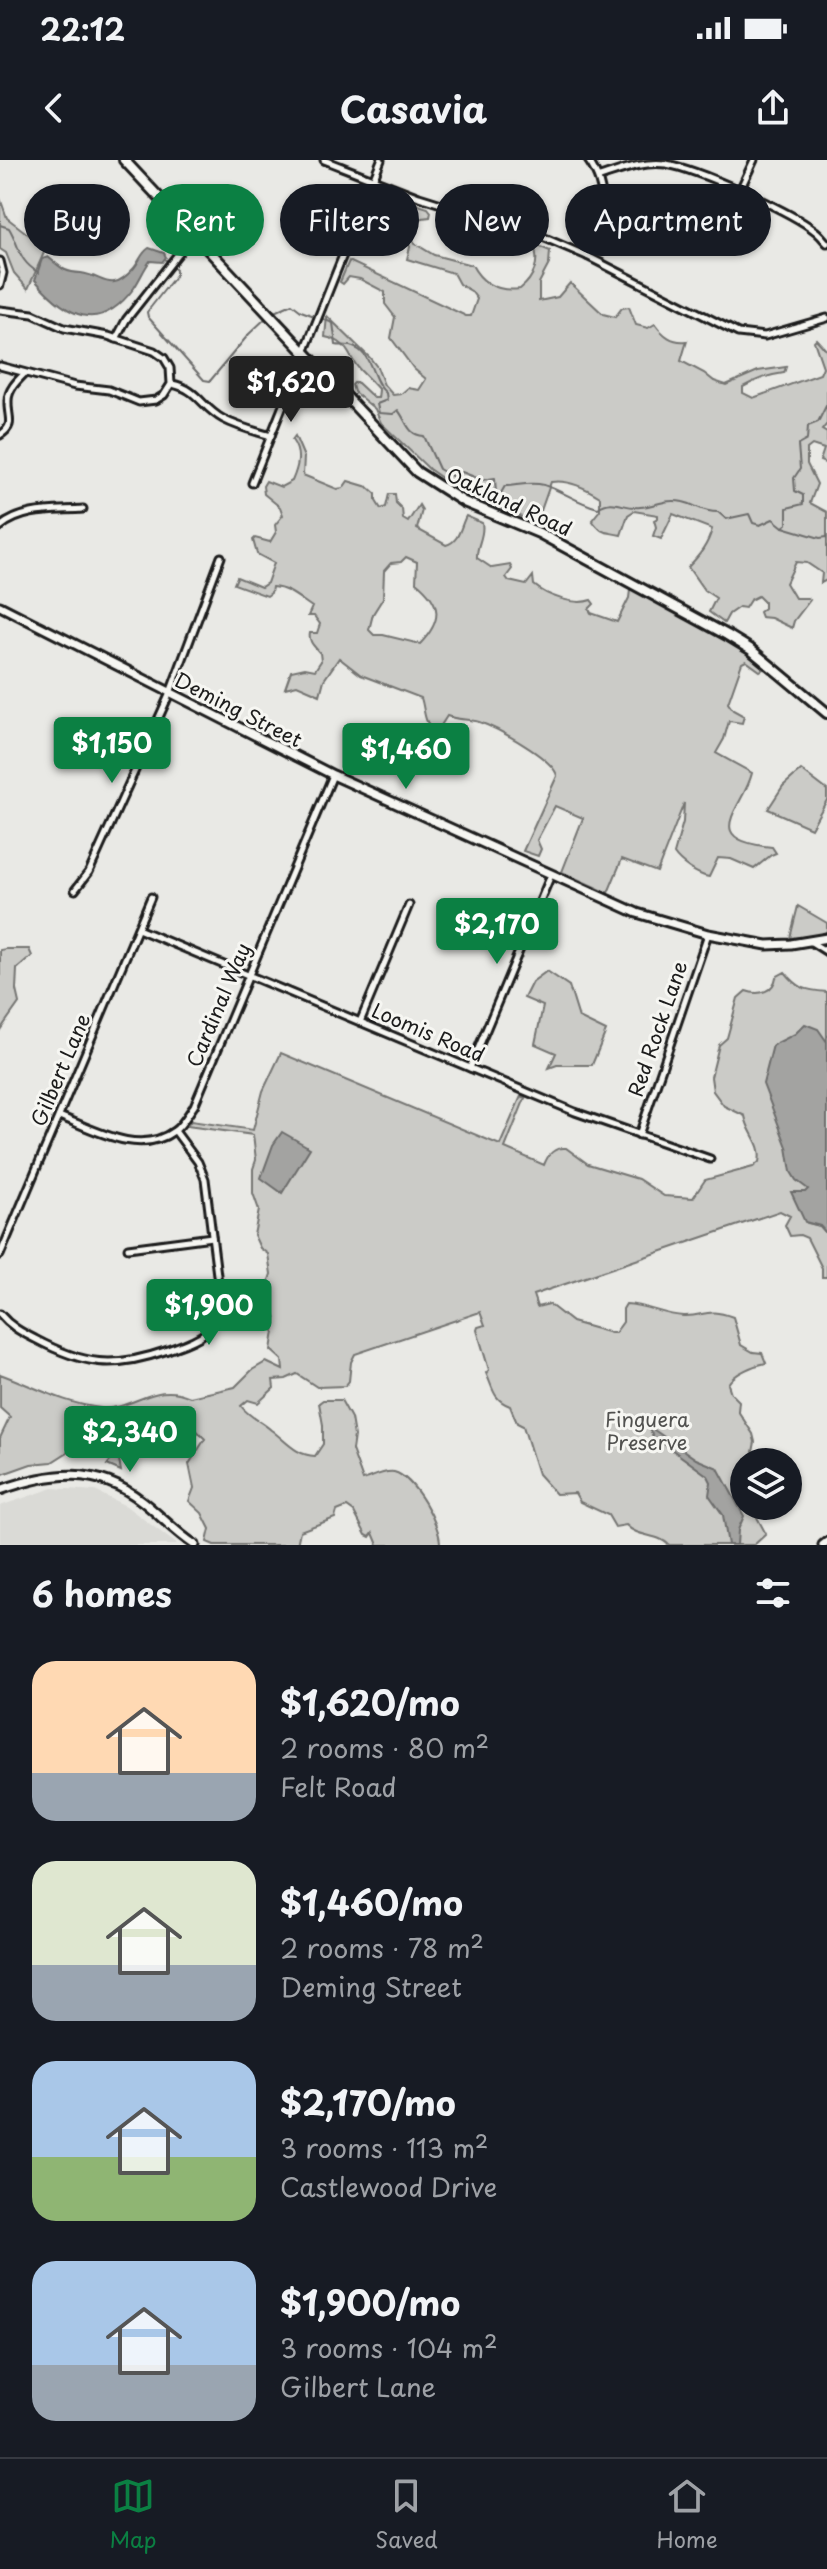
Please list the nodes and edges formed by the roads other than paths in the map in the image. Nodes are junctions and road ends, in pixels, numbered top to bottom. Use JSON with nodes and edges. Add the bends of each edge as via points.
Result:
{"nodes":[{"id":1,"x":124,"y":160,"type":"edge"},
{"id":2,"x":324,"y":160,"type":"edge"},
{"id":3,"x":381,"y":160,"type":"edge"},
{"id":4,"x":588,"y":160,"type":"edge"},
{"id":5,"x":754,"y":160,"type":"edge"},
{"id":6,"x":600,"y":177,"type":"junction"},
{"id":7,"x":373,"y":180,"type":"junction"},
{"id":8,"x":146,"y":184,"type":"edge"},
{"id":9,"x":601,"y":184,"type":"edge"},
{"id":10,"x":722,"y":184,"type":"edge"},
{"id":11,"x":743,"y":184,"type":"edge"},
{"id":12,"x":771,"y":207,"type":"edge"},
{"id":13,"x":827,"y":243,"type":"edge"},
{"id":14,"x":565,"y":247,"type":"edge"},
{"id":15,"x":177,"y":256,"type":"edge"},
{"id":16,"x":213,"y":256,"type":"edge"},
{"id":17,"x":587,"y":256,"type":"edge"},
{"id":18,"x":0,"y":261,"type":"edge"},
{"id":19,"x":0,"y":285,"type":"edge"},
{"id":20,"x":0,"y":310,"type":"edge"},
{"id":21,"x":827,"y":318,"type":"edge"},
{"id":22,"x":116,"y":339,"type":"junction"},
{"id":23,"x":304,"y":353,"type":"junction"},
{"id":24,"x":0,"y":366,"type":"edge"},
{"id":25,"x":24,"y":374,"type":"junction"},
{"id":26,"x":171,"y":384,"type":"junction"},
{"id":27,"x":0,"y":435,"type":"edge"},
{"id":28,"x":271,"y":436,"type":"junction"},
{"id":29,"x":252,"y":483,"type":"dead end"},
{"id":30,"x":83,"y":509,"type":"dead end"},
{"id":31,"x":0,"y":527,"type":"edge"},
{"id":32,"x":221,"y":557,"type":"dead end"},
{"id":33,"x":0,"y":606,"type":"edge"},
{"id":34,"x":170,"y":693,"type":"junction"},
{"id":35,"x":827,"y":713,"type":"edge"},
{"id":36,"x":333,"y":775,"type":"junction"},
{"id":37,"x":551,"y":875,"type":"junction"},
{"id":38,"x":75,"y":890,"type":"dead end"},
{"id":39,"x":151,"y":897,"type":"dead end"},
{"id":40,"x":409,"y":905,"type":"dead end"},
{"id":41,"x":138,"y":929,"type":"junction"},
{"id":42,"x":708,"y":934,"type":"junction"},
{"id":43,"x":827,"y":938,"type":"edge"},
{"id":44,"x":810,"y":942,"type":"junction"},
{"id":45,"x":827,"y":952,"type":"edge"},
{"id":46,"x":250,"y":974,"type":"junction"},
{"id":47,"x":360,"y":1022,"type":"junction"},
{"id":48,"x":470,"y":1068,"type":"junction"},
{"id":49,"x":59,"y":1116,"type":"junction"},
{"id":50,"x":175,"y":1131,"type":"junction"},
{"id":51,"x":639,"y":1135,"type":"junction"},
{"id":52,"x":710,"y":1159,"type":"dead end"},
{"id":53,"x":212,"y":1237,"type":"junction"},
{"id":54,"x":128,"y":1248,"type":"dead end"},
{"id":55,"x":0,"y":1255,"type":"edge"},
{"id":56,"x":0,"y":1314,"type":"edge"},
{"id":57,"x":0,"y":1490,"type":"edge"},
{"id":58,"x":195,"y":1545,"type":"edge"}],
"edges":[{"from":1,"to":8,"type":"main road","name":"Oakland Road"},
{"from":2,"to":7,"type":"street"},
{"from":3,"to":7,"type":"street"},
{"from":4,"to":6,"type":"street"},
{"from":5,"to":11,"type":"street"},
{"from":6,"to":9,"type":"street"},
{"from":6,"to":10,"type":"street","via":[[641,164],[665,164]]},
{"from":7,"to":14,"type":"street"},
{"from":7,"to":23,"type":"street"},
{"from":12,"to":13,"type":"street","via":[[817,231]]},
{"from":15,"to":22,"type":"street"},
{"from":16,"to":23,"type":"main road","name":"Oakland Road"},
{"from":17,"to":21,"type":"street","via":[[738,333],[765,336]]},
{"from":18,"to":19,"type":"street"},
{"from":20,"to":22,"type":"street","via":[[33,314],[64,328]]},
{"from":22,"to":26,"type":"street","via":[[164,358]]},
{"from":23,"to":28,"type":"street"},
{"from":23,"to":35,"type":"main road","name":"Oakland Road","via":[[399,455],[439,488],[539,533],[727,635]]},
{"from":24,"to":25,"type":"street"},
{"from":25,"to":26,"type":"street","via":[[109,390],[139,402],[156,400]]},
{"from":25,"to":27,"type":"street","via":[[11,388],[7,399],[12,418]]},
{"from":26,"to":28,"type":"street","via":[[192,390],[224,419]]},
{"from":28,"to":29,"type":"street"},
{"from":30,"to":31,"type":"street","via":[[28,513]]},
{"from":32,"to":34,"type":"street"},
{"from":33,"to":34,"type":"street","name":"Deming Street"},
{"from":34,"to":36,"type":"street","name":"Deming Street"},
{"from":34,"to":38,"type":"street","via":[[89,872]]},
{"from":36,"to":37,"type":"street","name":"Deming Street"},
{"from":36,"to":46,"type":"street","name":"Cardinal Way"},
{"from":37,"to":42,"type":"street","name":"Deming Street","via":[[637,913]]},
{"from":37,"to":48,"type":"street"},
{"from":39,"to":41,"type":"street","name":"Gilbert Lane"},
{"from":40,"to":47,"type":"street"},
{"from":41,"to":46,"type":"street","name":"Loomis Road"},
{"from":41,"to":49,"type":"street","name":"Gilbert Lane"},
{"from":42,"to":44,"type":"street","name":"Deming Street","via":[[767,945]]},
{"from":42,"to":51,"type":"street","name":"Red Rock Lane"},
{"from":43,"to":44,"type":"street","name":"Deming Street"},
{"from":44,"to":45,"type":"street"},
{"from":46,"to":47,"type":"street","name":"Loomis Road"},
{"from":46,"to":50,"type":"street","name":"Cardinal Way","via":[[194,1106]]},
{"from":47,"to":48,"type":"street","name":"Loomis Road"},
{"from":48,"to":51,"type":"street","name":"Loomis Road"},
{"from":49,"to":50,"type":"street","via":[[123,1140],[148,1141]]},
{"from":49,"to":55,"type":"street","name":"Gilbert Lane"},
{"from":50,"to":53,"type":"street","via":[[205,1179]]},
{"from":51,"to":52,"type":"street","name":"Loomis Road"},
{"from":53,"to":54,"type":"street"},
{"from":53,"to":56,"type":"street","via":[[220,1299],[215,1316],[206,1332],[173,1348],[112,1364],[80,1360],[12,1327]]},
{"from":57,"to":58,"type":"street","via":[[49,1476],[94,1478],[134,1495]]}]}
